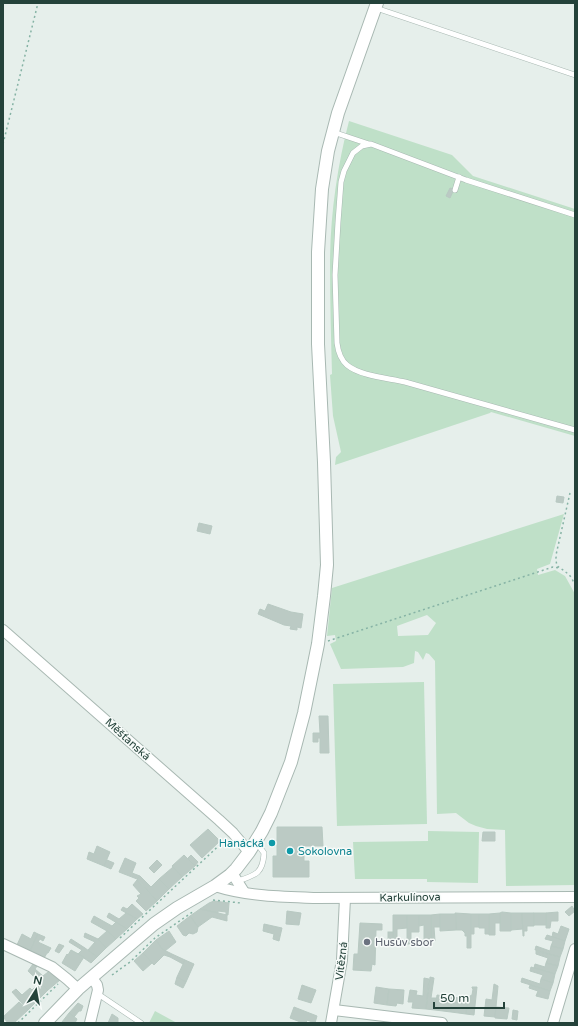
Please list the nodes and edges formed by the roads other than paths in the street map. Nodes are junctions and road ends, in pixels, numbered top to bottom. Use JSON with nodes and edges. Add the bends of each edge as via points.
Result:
{"nodes":[{"id":1,"x":376,"y":5,"type":"edge"},
{"id":2,"x":575,"y":75,"type":"edge"},
{"id":3,"x":332,"y":132,"type":"junction"},
{"id":4,"x":371,"y":144,"type":"junction"},
{"id":5,"x":459,"y":178,"type":"junction"},
{"id":6,"x":455,"y":190,"type":"dead end"},
{"id":7,"x":575,"y":214,"type":"edge"},
{"id":8,"x":575,"y":430,"type":"edge"},
{"id":9,"x":3,"y":630,"type":"edge"},
{"id":10,"x":256,"y":842,"type":"junction"},
{"id":11,"x":249,"y":852,"type":"junction"},
{"id":12,"x":235,"y":877,"type":"junction"},
{"id":13,"x":215,"y":886,"type":"junction"},
{"id":14,"x":244,"y":892,"type":"junction"},
{"id":15,"x":575,"y":897,"type":"edge"},
{"id":16,"x":346,"y":898,"type":"junction"},
{"id":17,"x":3,"y":944,"type":"edge"},
{"id":18,"x":575,"y":949,"type":"edge"},
{"id":19,"x":96,"y":986,"type":"junction"},
{"id":20,"x":78,"y":990,"type":"junction"},
{"id":21,"x":334,"y":1010,"type":"junction"},
{"id":22,"x":45,"y":1023,"type":"edge"},
{"id":23,"x":90,"y":1023,"type":"edge"},
{"id":24,"x":141,"y":1023,"type":"edge"},
{"id":25,"x":331,"y":1023,"type":"edge"},
{"id":26,"x":442,"y":1023,"type":"edge"},
{"id":27,"x":553,"y":1023,"type":"edge"}],
"edges":[{"from":1,"to":2,"type":"lane"},
{"from":1,"to":3,"type":"street"},
{"from":3,"to":4,"type":"lane"},
{"from":3,"to":10,"type":"street","via":[[323,176],[318,252],[318,344],[327,531],[324,596],[318,644],[291,762],[271,813]]},
{"from":4,"to":5,"type":"lane"},
{"from":4,"to":8,"type":"lane","via":[[362,146],[353,154],[341,182],[335,275],[338,353],[346,365]]},
{"from":5,"to":6,"type":"lane"},
{"from":5,"to":7,"type":"lane"},
{"from":9,"to":11,"type":"street","name":"Měšťanská","via":[[233,833]]},
{"from":10,"to":11,"type":"street"},
{"from":10,"to":12,"type":"lane","via":[[264,853],[262,868],[255,875]]},
{"from":11,"to":12,"type":"street"},
{"from":12,"to":13,"type":"street"},
{"from":12,"to":14,"type":"street"},
{"from":13,"to":14,"type":"street","name":"Karkulínova"},
{"from":13,"to":19,"type":"street","via":[[154,924]]},
{"from":14,"to":16,"type":"street","name":"Karkulínova"},
{"from":15,"to":16,"type":"street","name":"Karkulínova"},
{"from":16,"to":21,"type":"street","name":"Vítězná","via":[[342,960]]},
{"from":17,"to":20,"type":"street","via":[[52,967]]},
{"from":18,"to":27,"type":"street"},
{"from":19,"to":20,"type":"street"},
{"from":19,"to":23,"type":"street"},
{"from":19,"to":24,"type":"lane"},
{"from":20,"to":22,"type":"street"},
{"from":21,"to":25,"type":"street","name":"Vítězná"},
{"from":21,"to":26,"type":"street"}]}
